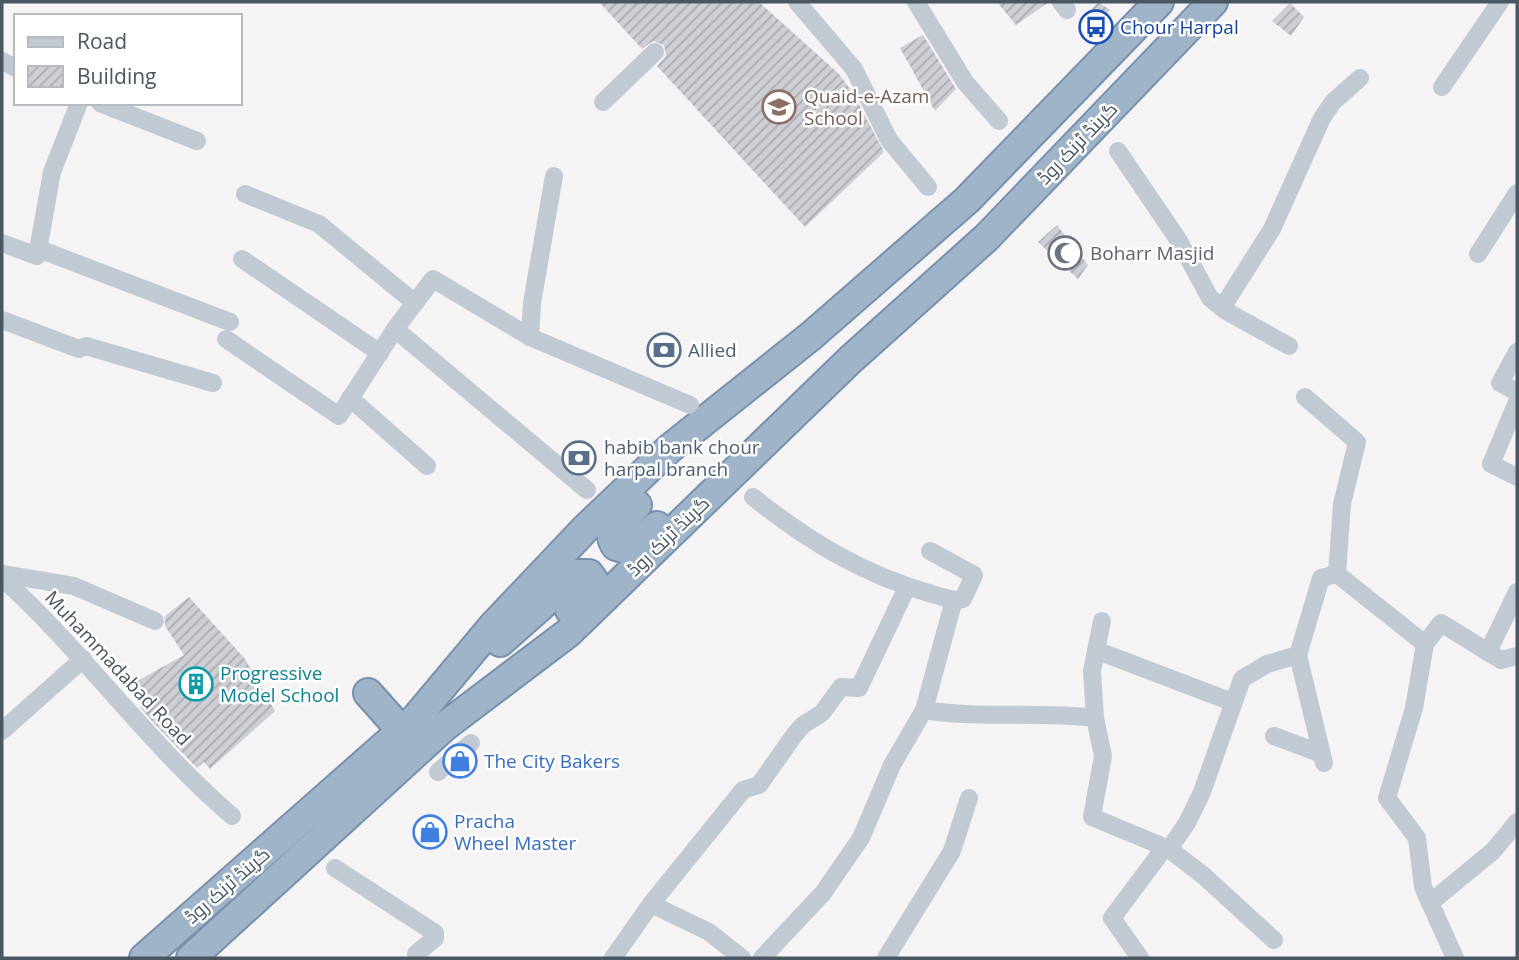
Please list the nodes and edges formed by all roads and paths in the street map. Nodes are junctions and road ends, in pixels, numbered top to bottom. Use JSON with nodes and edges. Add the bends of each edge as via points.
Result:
{"nodes":[{"id":1,"x":797,"y":2,"type":"edge"},
{"id":2,"x":916,"y":2,"type":"edge"},
{"id":3,"x":1159,"y":2,"type":"edge"},
{"id":4,"x":1213,"y":2,"type":"edge"},
{"id":5,"x":1500,"y":2,"type":"edge"},
{"id":6,"x":654,"y":52,"type":"dead end"},
{"id":7,"x":1360,"y":78,"type":"dead end"},
{"id":8,"x":1442,"y":88,"type":"dead end"},
{"id":9,"x":603,"y":102,"type":"dead end"},
{"id":10,"x":78,"y":105,"type":"edge"},
{"id":11,"x":105,"y":105,"type":"edge"},
{"id":12,"x":999,"y":121,"type":"dead end"},
{"id":13,"x":197,"y":141,"type":"dead end"},
{"id":14,"x":1118,"y":151,"type":"dead end"},
{"id":15,"x":554,"y":176,"type":"dead end"},
{"id":16,"x":928,"y":187,"type":"dead end"},
{"id":17,"x":1517,"y":193,"type":"edge"},
{"id":18,"x":245,"y":194,"type":"dead end"},
{"id":19,"x":2,"y":243,"type":"edge"},
{"id":20,"x":39,"y":249,"type":"junction"},
{"id":21,"x":1478,"y":254,"type":"dead end"},
{"id":22,"x":242,"y":259,"type":"dead end"},
{"id":23,"x":415,"y":303,"type":"junction"},
{"id":24,"x":1222,"y":308,"type":"junction"},
{"id":25,"x":2,"y":320,"type":"edge"},
{"id":26,"x":395,"y":329,"type":"junction"},
{"id":27,"x":811,"y":336,"type":"junction"},
{"id":28,"x":530,"y":337,"type":"junction"},
{"id":29,"x":1289,"y":346,"type":"dead end"},
{"id":30,"x":1517,"y":352,"type":"edge"},
{"id":31,"x":380,"y":353,"type":"junction"},
{"id":32,"x":850,"y":360,"type":"junction"},
{"id":33,"x":213,"y":383,"type":"dead end"},
{"id":34,"x":1517,"y":392,"type":"edge"},
{"id":35,"x":1305,"y":397,"type":"dead end"},
{"id":36,"x":350,"y":398,"type":"junction"},
{"id":37,"x":1517,"y":402,"type":"edge"},
{"id":38,"x":690,"y":405,"type":"dead end"},
{"id":39,"x":427,"y":466,"type":"dead end"},
{"id":40,"x":1517,"y":477,"type":"edge"},
{"id":41,"x":587,"y":490,"type":"dead end"},
{"id":42,"x":753,"y":498,"type":"dead end"},
{"id":43,"x":930,"y":551,"type":"dead end"},
{"id":44,"x":1337,"y":574,"type":"junction"},
{"id":45,"x":3,"y":581,"type":"edge"},
{"id":46,"x":907,"y":587,"type":"junction"},
{"id":47,"x":1517,"y":592,"type":"edge"},
{"id":48,"x":954,"y":600,"type":"junction"},
{"id":49,"x":155,"y":621,"type":"dead end"},
{"id":50,"x":1102,"y":621,"type":"dead end"},
{"id":51,"x":1425,"y":644,"type":"junction"},
{"id":52,"x":1098,"y":651,"type":"junction"},
{"id":53,"x":1488,"y":652,"type":"junction"},
{"id":54,"x":1298,"y":655,"type":"junction"},
{"id":55,"x":1517,"y":656,"type":"edge"},
{"id":56,"x":83,"y":659,"type":"junction"},
{"id":57,"x":368,"y":693,"type":"dead end"},
{"id":58,"x":1232,"y":702,"type":"junction"},
{"id":59,"x":471,"y":704,"type":"junction"},
{"id":60,"x":924,"y":710,"type":"junction"},
{"id":61,"x":1095,"y":718,"type":"junction"},
{"id":62,"x":408,"y":724,"type":"junction"},
{"id":63,"x":2,"y":731,"type":"edge"},
{"id":64,"x":1274,"y":736,"type":"dead end"},
{"id":65,"x":471,"y":743,"type":"dead end"},
{"id":66,"x":438,"y":772,"type":"dead end"},
{"id":67,"x":969,"y":798,"type":"dead end"},
{"id":68,"x":232,"y":816,"type":"dead end"},
{"id":69,"x":1517,"y":822,"type":"edge"},
{"id":70,"x":1167,"y":848,"type":"junction"},
{"id":71,"x":335,"y":868,"type":"dead end"},
{"id":72,"x":1430,"y":903,"type":"junction"},
{"id":73,"x":651,"y":904,"type":"junction"},
{"id":74,"x":1274,"y":940,"type":"dead end"},
{"id":75,"x":416,"y":957,"type":"edge"},
{"id":76,"x":144,"y":958,"type":"edge"},
{"id":77,"x":191,"y":958,"type":"edge"},
{"id":78,"x":612,"y":958,"type":"edge"},
{"id":79,"x":742,"y":958,"type":"edge"},
{"id":80,"x":762,"y":958,"type":"edge"},
{"id":81,"x":886,"y":958,"type":"edge"},
{"id":82,"x":1140,"y":958,"type":"edge"},
{"id":83,"x":1455,"y":958,"type":"edge"}],
"edges":[{"from":1,"to":16,"type":"street","via":[[854,69],[889,140]]},
{"from":2,"to":12,"type":"street","via":[[965,82]]},
{"from":3,"to":27,"type":"highway","name":"گرینڈ ٹرنک روڈ","via":[[967,200]]},
{"from":4,"to":32,"type":"highway","name":"گرینڈ ٹرنک روڈ","via":[[986,238]]},
{"from":5,"to":8,"type":"street"},
{"from":6,"to":9,"type":"street"},
{"from":7,"to":24,"type":"street","via":[[1322,118],[1272,229]]},
{"from":10,"to":20,"type":"street","via":[[52,172]]},
{"from":11,"to":13,"type":"street"},
{"from":14,"to":24,"type":"street","via":[[1179,241],[1203,288]]},
{"from":15,"to":28,"type":"street"},
{"from":17,"to":21,"type":"street"},
{"from":18,"to":23,"type":"street","via":[[319,224]]},
{"from":19,"to":20,"type":"street","via":[[37,256]]},
{"from":20,"to":36,"type":"street","via":[[228,331],[339,416]]},
{"from":22,"to":31,"type":"street"},
{"from":23,"to":26,"type":"street"},
{"from":23,"to":28,"type":"street","via":[[433,279]]},
{"from":24,"to":29,"type":"street"},
{"from":25,"to":33,"type":"street","via":[[79,349],[86,346]]},
{"from":26,"to":31,"type":"street"},
{"from":26,"to":41,"type":"street"},
{"from":27,"to":32,"type":"highway","via":[[613,528],[611,539],[616,546],[622,550],[631,547]]},
{"from":27,"to":62,"type":"highway","name":"گرینڈ ٹرنک روڈ","via":[[669,449],[585,529]]},
{"from":28,"to":38,"type":"street"},
{"from":30,"to":34,"type":"street","via":[[1500,383]]},
{"from":31,"to":36,"type":"street"},
{"from":32,"to":59,"type":"highway","name":"گرینڈ ٹرنک روڈ","via":[[568,633]]},
{"from":35,"to":44,"type":"street","via":[[1357,442],[1342,504]]},
{"from":36,"to":39,"type":"street"},
{"from":37,"to":40,"type":"street","via":[[1491,464]]},
{"from":42,"to":46,"type":"street","via":[[817,546]]},
{"from":43,"to":48,"type":"street","via":[[974,575],[963,599]]},
{"from":44,"to":51,"type":"street"},
{"from":44,"to":54,"type":"street","via":[[1321,578]]},
{"from":45,"to":49,"type":"street","via":[[74,586]]},
{"from":45,"to":56,"type":"street","name":"Muhammadabad Road"},
{"from":46,"to":48,"type":"street"},
{"from":46,"to":73,"type":"street","via":[[859,688],[841,687],[822,713],[803,725],[759,785],[743,790]]},
{"from":47,"to":53,"type":"street"},
{"from":48,"to":60,"type":"street"},
{"from":50,"to":52,"type":"street"},
{"from":51,"to":53,"type":"street","via":[[1441,623]]},
{"from":51,"to":72,"type":"street","via":[[1414,708],[1387,798],[1417,838],[1423,887]]},
{"from":52,"to":58,"type":"street"},
{"from":52,"to":61,"type":"street","via":[[1092,671]]},
{"from":53,"to":55,"type":"street","via":[[1507,661]]},
{"from":54,"to":58,"type":"street","via":[[1267,664],[1242,679]]},
{"from":54,"to":64,"type":"street","via":[[1323,759]]},
{"from":56,"to":63,"type":"street"},
{"from":56,"to":68,"type":"street","name":"Muhammadabad Road","via":[[200,789]]},
{"from":57,"to":62,"type":"highway"},
{"from":58,"to":70,"type":"street","via":[[1202,792],[1187,823]]},
{"from":59,"to":62,"type":"highway","via":[[589,592],[594,581],[591,575],[577,574]]},
{"from":59,"to":77,"type":"highway","name":"گرینڈ ٹرنک روڈ"},
{"from":60,"to":61,"type":"street","via":[[962,716],[1006,713]]},
{"from":60,"to":80,"type":"street","via":[[892,765],[853,852],[823,893]]},
{"from":61,"to":70,"type":"street","via":[[1103,756],[1091,817]]},
{"from":62,"to":76,"type":"highway","name":"گرینڈ ٹرنک روڈ"},
{"from":65,"to":66,"type":"street"},
{"from":67,"to":81,"type":"street","via":[[951,851]]},
{"from":69,"to":72,"type":"street","via":[[1493,851]]},
{"from":70,"to":74,"type":"street"},
{"from":70,"to":82,"type":"street","via":[[1112,918]]},
{"from":71,"to":75,"type":"street","via":[[435,933]]},
{"from":72,"to":83,"type":"street"},
{"from":73,"to":78,"type":"street"},
{"from":73,"to":79,"type":"street","via":[[709,932]]}]}
